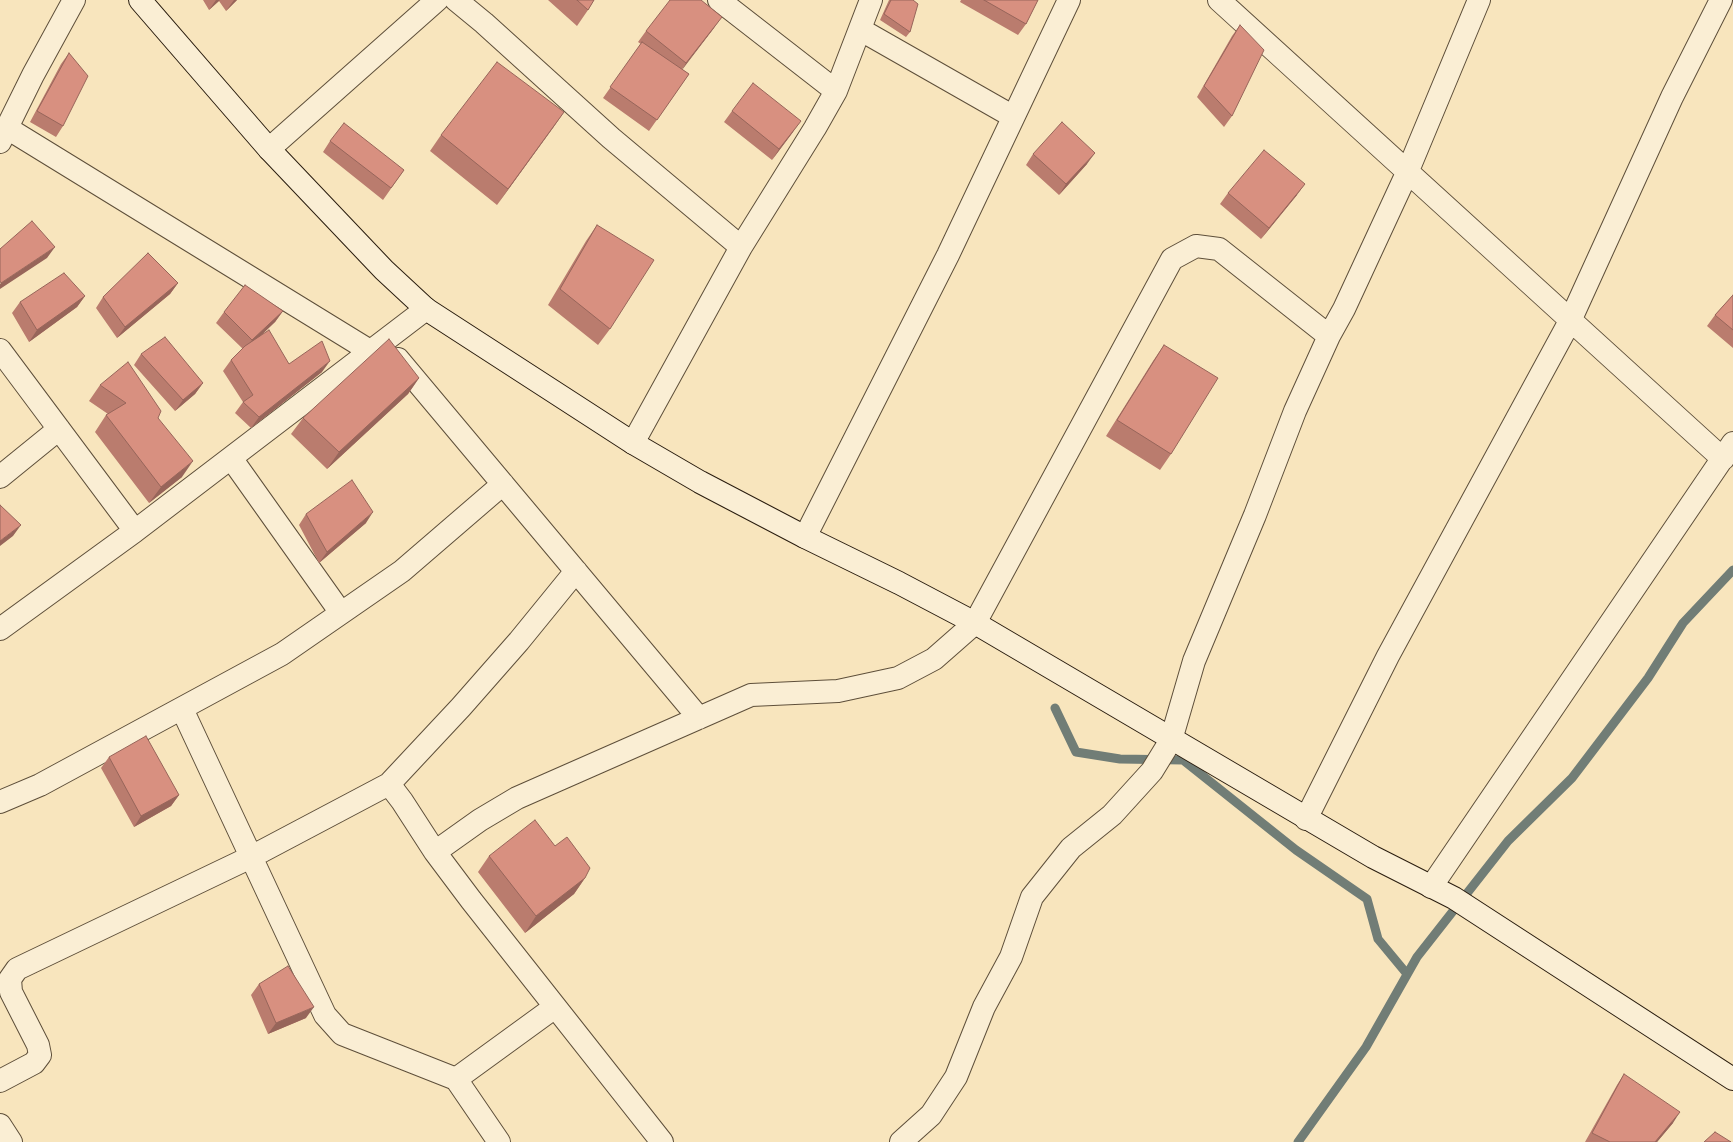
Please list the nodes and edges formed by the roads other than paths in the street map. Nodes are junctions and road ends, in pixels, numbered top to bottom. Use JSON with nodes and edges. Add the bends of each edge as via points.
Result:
{"nodes":[{"id":1,"x":74,"y":0,"type":"edge"},
{"id":2,"x":140,"y":0,"type":"edge"},
{"id":3,"x":437,"y":0,"type":"edge"},
{"id":4,"x":456,"y":0,"type":"edge"},
{"id":5,"x":719,"y":0,"type":"edge"},
{"id":6,"x":871,"y":0,"type":"edge"},
{"id":7,"x":1069,"y":0,"type":"edge"},
{"id":8,"x":1219,"y":0,"type":"edge"},
{"id":9,"x":1479,"y":0,"type":"edge"},
{"id":10,"x":1721,"y":0,"type":"edge"},
{"id":11,"x":861,"y":30,"type":"junction"},
{"id":12,"x":836,"y":91,"type":"junction"},
{"id":13,"x":1012,"y":116,"type":"junction"},
{"id":14,"x":3,"y":135,"type":"edge"},
{"id":15,"x":269,"y":149,"type":"junction"},
{"id":16,"x":1407,"y":173,"type":"junction"},
{"id":17,"x":741,"y":247,"type":"junction"},
{"id":18,"x":426,"y":310,"type":"junction"},
{"id":19,"x":1570,"y":321,"type":"junction"},
{"id":20,"x":1329,"y":336,"type":"junction"},
{"id":21,"x":377,"y":346,"type":"junction"},
{"id":22,"x":0,"y":350,"type":"edge"},
{"id":23,"x":59,"y":429,"type":"junction"},
{"id":24,"x":633,"y":444,"type":"junction"},
{"id":25,"x":1728,"y":451,"type":"edge"},
{"id":26,"x":230,"y":458,"type":"junction"},
{"id":27,"x":0,"y":477,"type":"edge"},
{"id":28,"x":503,"y":484,"type":"junction"},
{"id":29,"x":135,"y":531,"type":"junction"},
{"id":30,"x":805,"y":537,"type":"junction"},
{"id":31,"x":576,"y":571,"type":"junction"},
{"id":32,"x":341,"y":613,"type":"junction"},
{"id":33,"x":975,"y":623,"type":"junction"},
{"id":34,"x":0,"y":629,"type":"edge"},
{"id":35,"x":182,"y":709,"type":"junction"},
{"id":36,"x":699,"y":718,"type":"junction"},
{"id":37,"x":1171,"y":740,"type":"junction"},
{"id":38,"x":389,"y":784,"type":"junction"},
{"id":39,"x":0,"y":802,"type":"edge"},
{"id":40,"x":1306,"y":819,"type":"junction"},
{"id":41,"x":435,"y":852,"type":"junction"},
{"id":42,"x":251,"y":857,"type":"junction"},
{"id":43,"x":1431,"y":887,"type":"junction"},
{"id":44,"x":555,"y":1007,"type":"junction"},
{"id":45,"x":456,"y":1078,"type":"junction"},
{"id":46,"x":1733,"y":1079,"type":"edge"},
{"id":47,"x":0,"y":1081,"type":"edge"},
{"id":48,"x":0,"y":1125,"type":"edge"},
{"id":49,"x":11,"y":1142,"type":"edge"},
{"id":50,"x":499,"y":1142,"type":"edge"},
{"id":51,"x":662,"y":1142,"type":"edge"},
{"id":52,"x":901,"y":1142,"type":"edge"}],
"edges":[{"from":1,"to":14,"type":"street"},
{"from":2,"to":15,"type":"street"},
{"from":3,"to":15,"type":"street"},
{"from":4,"to":17,"type":"street","via":[[611,138]]},
{"from":5,"to":12,"type":"street"},
{"from":6,"to":11,"type":"street"},
{"from":7,"to":13,"type":"street"},
{"from":8,"to":16,"type":"street"},
{"from":9,"to":16,"type":"street"},
{"from":10,"to":19,"type":"street","via":[[1672,97]]},
{"from":11,"to":12,"type":"street"},
{"from":11,"to":13,"type":"street"},
{"from":12,"to":17,"type":"street"},
{"from":13,"to":30,"type":"street","via":[[922,308]]},
{"from":14,"to":21,"type":"street"},
{"from":15,"to":18,"type":"street","via":[[368,254]]},
{"from":16,"to":19,"type":"street"},
{"from":16,"to":20,"type":"street"},
{"from":17,"to":24,"type":"street"},
{"from":18,"to":21,"type":"street"},
{"from":18,"to":24,"type":"street"},
{"from":19,"to":25,"type":"street"},
{"from":19,"to":40,"type":"street","via":[[1388,656]]},
{"from":20,"to":33,"type":"street","via":[[1219,249],[1196,246],[1172,259]]},
{"from":20,"to":37,"type":"street","via":[[1295,411],[1258,508],[1194,661]]},
{"from":21,"to":26,"type":"street"},
{"from":21,"to":28,"type":"street"},
{"from":22,"to":23,"type":"street"},
{"from":23,"to":27,"type":"street"},
{"from":23,"to":29,"type":"street"},
{"from":24,"to":30,"type":"street"},
{"from":25,"to":43,"type":"street"},
{"from":26,"to":29,"type":"street"},
{"from":26,"to":32,"type":"street"},
{"from":28,"to":31,"type":"street"},
{"from":28,"to":32,"type":"street","via":[[402,571]]},
{"from":29,"to":34,"type":"street"},
{"from":30,"to":33,"type":"street"},
{"from":31,"to":36,"type":"street"},
{"from":31,"to":38,"type":"street","via":[[461,708]]},
{"from":32,"to":35,"type":"street","via":[[282,654]]},
{"from":33,"to":36,"type":"street","via":[[934,659],[898,678],[838,691],[751,695]]},
{"from":33,"to":37,"type":"street"},
{"from":35,"to":39,"type":"street","via":[[40,785]]},
{"from":35,"to":42,"type":"street"},
{"from":36,"to":41,"type":"street","via":[[517,798]]},
{"from":37,"to":40,"type":"street"},
{"from":37,"to":52,"type":"street","via":[[1152,771],[1112,815],[1071,848],[1032,897],[1011,957],[984,1007],[956,1077],[931,1115]]},
{"from":38,"to":41,"type":"street"},
{"from":38,"to":42,"type":"street"},
{"from":40,"to":43,"type":"street","via":[[1373,858]]},
{"from":41,"to":44,"type":"street"},
{"from":42,"to":45,"type":"street","via":[[325,1015],[342,1034]]},
{"from":42,"to":47,"type":"street","via":[[17,969],[10,979],[11,992],[38,1045],[40,1055],[34,1063]]},
{"from":43,"to":46,"type":"street","via":[[1454,898]]},
{"from":44,"to":45,"type":"street"},
{"from":44,"to":51,"type":"street"},
{"from":45,"to":50,"type":"street"},
{"from":48,"to":49,"type":"street"}]}
